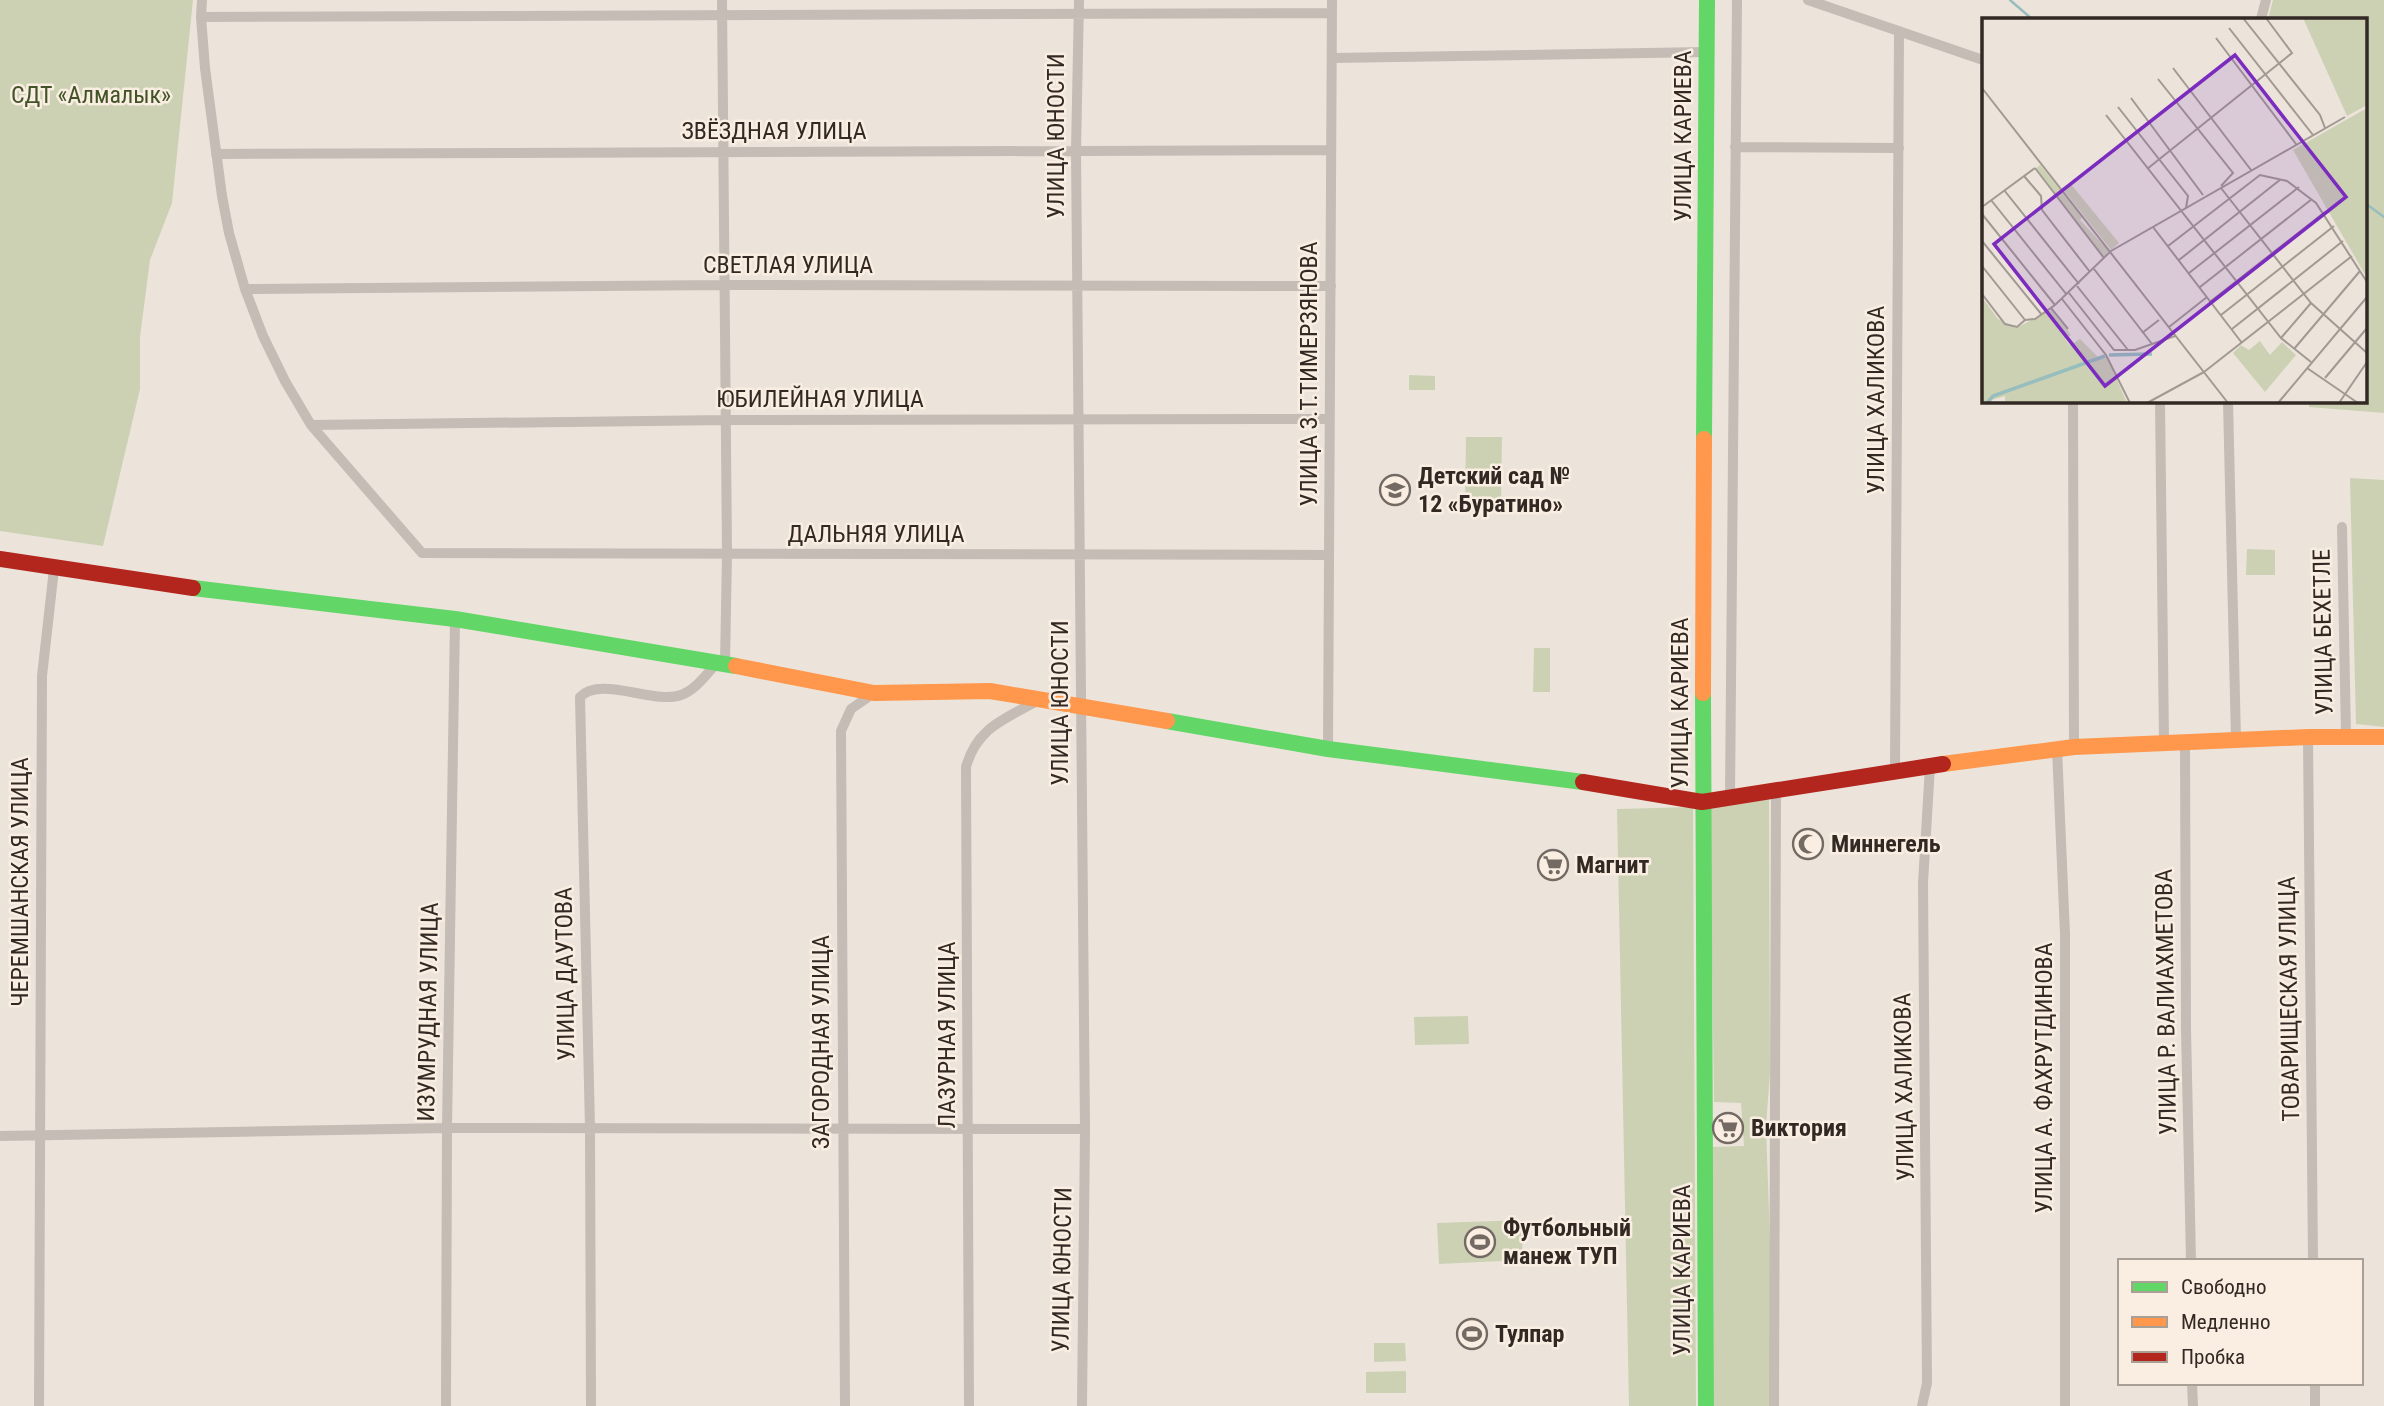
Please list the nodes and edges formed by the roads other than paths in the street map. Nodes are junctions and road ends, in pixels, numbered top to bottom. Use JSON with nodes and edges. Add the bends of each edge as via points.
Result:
{"nodes":[{"id":1,"x":202,"y":0,"type":"edge"},
{"id":2,"x":722,"y":0,"type":"edge"},
{"id":3,"x":1079,"y":0,"type":"edge"},
{"id":4,"x":1332,"y":0,"type":"edge"},
{"id":5,"x":1707,"y":0,"type":"edge"},
{"id":6,"x":1737,"y":0,"type":"edge"},
{"id":7,"x":1808,"y":0,"type":"edge"},
{"id":8,"x":2266,"y":0,"type":"edge"},
{"id":9,"x":1332,"y":12,"type":"junction"},
{"id":10,"x":1079,"y":13,"type":"junction"},
{"id":11,"x":723,"y":15,"type":"junction"},
{"id":12,"x":201,"y":17,"type":"junction"},
{"id":13,"x":2261,"y":18,"type":"edge"},
{"id":14,"x":1899,"y":31,"type":"junction"},
{"id":15,"x":1707,"y":52,"type":"junction"},
{"id":16,"x":1332,"y":58,"type":"junction"},
{"id":17,"x":1982,"y":60,"type":"edge"},
{"id":18,"x":1735,"y":146,"type":"junction"},
{"id":19,"x":1899,"y":148,"type":"junction"},
{"id":20,"x":1331,"y":150,"type":"junction"},
{"id":21,"x":1076,"y":151,"type":"junction"},
{"id":22,"x":723,"y":152,"type":"junction"},
{"id":23,"x":216,"y":154,"type":"junction"},
{"id":24,"x":725,"y":285,"type":"junction"},
{"id":25,"x":1331,"y":286,"type":"junction"},
{"id":26,"x":1077,"y":287,"type":"junction"},
{"id":27,"x":245,"y":289,"type":"junction"},
{"id":28,"x":2073,"y":402,"type":"edge"},
{"id":29,"x":2160,"y":402,"type":"edge"},
{"id":30,"x":2228,"y":402,"type":"edge"},
{"id":31,"x":1330,"y":419,"type":"junction"},
{"id":32,"x":726,"y":420,"type":"junction"},
{"id":33,"x":1078,"y":420,"type":"junction"},
{"id":34,"x":311,"y":425,"type":"junction"},
{"id":35,"x":2342,"y":527,"type":"dead end"},
{"id":36,"x":727,"y":554,"type":"junction"},
{"id":37,"x":1329,"y":555,"type":"junction"},
{"id":38,"x":1080,"y":556,"type":"junction"},
{"id":39,"x":0,"y":559,"type":"edge"},
{"id":40,"x":54,"y":569,"type":"junction"},
{"id":41,"x":455,"y":619,"type":"junction"},
{"id":42,"x":721,"y":663,"type":"junction"},
{"id":43,"x":874,"y":693,"type":"junction"},
{"id":44,"x":1039,"y":700,"type":"junction"},
{"id":45,"x":1081,"y":708,"type":"junction"},
{"id":46,"x":2308,"y":737,"type":"junction"},
{"id":47,"x":2346,"y":737,"type":"junction"},
{"id":48,"x":2384,"y":737,"type":"edge"},
{"id":49,"x":2236,"y":740,"type":"junction"},
{"id":50,"x":2164,"y":742,"type":"junction"},
{"id":51,"x":2185,"y":742,"type":"junction"},
{"id":52,"x":2074,"y":747,"type":"junction"},
{"id":53,"x":1328,"y":749,"type":"junction"},
{"id":54,"x":2057,"y":750,"type":"junction"},
{"id":55,"x":1930,"y":766,"type":"junction"},
{"id":56,"x":1895,"y":770,"type":"junction"},
{"id":57,"x":1776,"y":789,"type":"junction"},
{"id":58,"x":1730,"y":797,"type":"junction"},
{"id":59,"x":1702,"y":802,"type":"junction"},
{"id":60,"x":447,"y":1128,"type":"junction"},
{"id":61,"x":590,"y":1128,"type":"junction"},
{"id":62,"x":842,"y":1129,"type":"junction"},
{"id":63,"x":968,"y":1129,"type":"junction"},
{"id":64,"x":1085,"y":1129,"type":"junction"},
{"id":65,"x":0,"y":1136,"type":"edge"},
{"id":66,"x":41,"y":1137,"type":"junction"},
{"id":67,"x":2192,"y":1259,"type":"edge"},
{"id":68,"x":2313,"y":1259,"type":"edge"},
{"id":69,"x":2192,"y":1385,"type":"edge"},
{"id":70,"x":2315,"y":1385,"type":"edge"},
{"id":71,"x":39,"y":1406,"type":"edge"},
{"id":72,"x":446,"y":1406,"type":"edge"},
{"id":73,"x":591,"y":1406,"type":"edge"},
{"id":74,"x":845,"y":1406,"type":"edge"},
{"id":75,"x":969,"y":1406,"type":"edge"},
{"id":76,"x":1082,"y":1406,"type":"edge"},
{"id":77,"x":1706,"y":1406,"type":"edge"},
{"id":78,"x":1774,"y":1406,"type":"edge"},
{"id":79,"x":1922,"y":1406,"type":"edge"},
{"id":80,"x":2065,"y":1406,"type":"edge"},
{"id":81,"x":2193,"y":1406,"type":"edge"},
{"id":82,"x":2315,"y":1406,"type":"edge"}],
"edges":[{"from":1,"to":12,"type":"street"},
{"from":2,"to":11,"type":"street"},
{"from":3,"to":10,"type":"street","name":"УЛИЦА ЮНОСТИ"},
{"from":4,"to":9,"type":"street","name":"УЛИЦА З.Т.ТИМЕРЗЯНОВА"},
{"from":5,"to":15,"type":"street","name":"УЛИЦА КАРИЕВА"},
{"from":6,"to":18,"type":"street"},
{"from":7,"to":14,"type":"street"},
{"from":8,"to":13,"type":"street"},
{"from":9,"to":10,"type":"street"},
{"from":9,"to":16,"type":"street","name":"УЛИЦА З.Т.ТИМЕРЗЯНОВА"},
{"from":10,"to":11,"type":"street"},
{"from":10,"to":21,"type":"street","name":"УЛИЦА ЮНОСТИ"},
{"from":11,"to":12,"type":"street"},
{"from":11,"to":22,"type":"street"},
{"from":12,"to":23,"type":"street"},
{"from":14,"to":17,"type":"street"},
{"from":14,"to":19,"type":"street","name":"УЛИЦА ХАЛИКОВА"},
{"from":15,"to":16,"type":"street"},
{"from":15,"to":59,"type":"street","name":"УЛИЦА КАРИЕВА"},
{"from":16,"to":20,"type":"street","name":"УЛИЦА З.Т.ТИМЕРЗЯНОВА"},
{"from":18,"to":19,"type":"street"},
{"from":18,"to":58,"type":"street"},
{"from":19,"to":56,"type":"street","name":"УЛИЦА ХАЛИКОВА"},
{"from":20,"to":21,"type":"street","name":"ЗВЁЗДНАЯ УЛИЦА"},
{"from":20,"to":25,"type":"street","name":"УЛИЦА З.Т.ТИМЕРЗЯНОВА"},
{"from":21,"to":22,"type":"street","name":"ЗВЁЗДНАЯ УЛИЦА"},
{"from":21,"to":26,"type":"street","name":"УЛИЦА ЮНОСТИ"},
{"from":22,"to":23,"type":"street","name":"ЗВЁЗДНАЯ УЛИЦА"},
{"from":22,"to":24,"type":"street"},
{"from":23,"to":27,"type":"street","via":[[229,233]]},
{"from":24,"to":26,"type":"street","name":"СВЕТЛАЯ УЛИЦА"},
{"from":24,"to":27,"type":"street","name":"СВЕТЛАЯ УЛИЦА"},
{"from":24,"to":32,"type":"street"},
{"from":25,"to":26,"type":"street","name":"СВЕТЛАЯ УЛИЦА"},
{"from":25,"to":31,"type":"street","name":"УЛИЦА З.Т.ТИМЕРЗЯНОВА"},
{"from":26,"to":33,"type":"street","name":"УЛИЦА ЮНОСТИ"},
{"from":27,"to":34,"type":"street","via":[[274,359]]},
{"from":28,"to":52,"type":"street"},
{"from":29,"to":50,"type":"street"},
{"from":30,"to":49,"type":"street"},
{"from":31,"to":33,"type":"street","name":"ЮБИЛЕЙНАЯ УЛИЦА"},
{"from":31,"to":37,"type":"street","name":"УЛИЦА З.Т.ТИМЕРЗЯНОВА"},
{"from":32,"to":33,"type":"street","name":"ЮБИЛЕЙНАЯ УЛИЦА"},
{"from":32,"to":34,"type":"street","name":"ЮБИЛЕЙНАЯ УЛИЦА"},
{"from":32,"to":36,"type":"street"},
{"from":33,"to":38,"type":"street","name":"УЛИЦА ЮНОСТИ"},
{"from":34,"to":36,"type":"street","name":"ДАЛЬНЯЯ УЛИЦА","via":[[422,553]]},
{"from":35,"to":47,"type":"street","name":"УЛИЦА БЕХЕТЛЕ"},
{"from":36,"to":38,"type":"street","name":"ДАЛЬНЯЯ УЛИЦА"},
{"from":36,"to":42,"type":"street"},
{"from":37,"to":38,"type":"street","name":"ДАЛЬНЯЯ УЛИЦА"},
{"from":37,"to":53,"type":"street","name":"УЛИЦА З.Т.ТИМЕРЗЯНОВА"},
{"from":38,"to":45,"type":"street","name":"УЛИЦА ЮНОСТИ"},
{"from":39,"to":40,"type":"street"},
{"from":40,"to":41,"type":"street"},
{"from":40,"to":66,"type":"street","name":"ЧЕРЕМШАНСКАЯ УЛИЦА","via":[[41,676]]},
{"from":41,"to":42,"type":"street"},
{"from":41,"to":60,"type":"street","name":"ИЗУМРУДНАЯ УЛИЦА"},
{"from":42,"to":43,"type":"street"},
{"from":42,"to":61,"type":"street","name":"УЛИЦА ДАУТОВА","via":[[683,695],[592,688],[580,697]]},
{"from":43,"to":44,"type":"street","via":[[990,691]]},
{"from":43,"to":62,"type":"street","name":"ЗАГОРОДНАЯ УЛИЦА","via":[[850,709],[841,731]]},
{"from":44,"to":45,"type":"street"},
{"from":44,"to":63,"type":"street","name":"ЛАЗУРНАЯ УЛИЦА","via":[[979,737],[966,767]]},
{"from":45,"to":53,"type":"street"},
{"from":45,"to":64,"type":"street","name":"УЛИЦА ЮНОСТИ"},
{"from":46,"to":47,"type":"street"},
{"from":46,"to":49,"type":"street"},
{"from":46,"to":68,"type":"street","name":"ТОВАРИЩЕСКАЯ УЛИЦА"},
{"from":47,"to":48,"type":"street"},
{"from":49,"to":51,"type":"street"},
{"from":50,"to":51,"type":"street"},
{"from":50,"to":52,"type":"street"},
{"from":51,"to":67,"type":"street","name":"УЛИЦА Р. ВАЛИАХМЕТОВА"},
{"from":52,"to":54,"type":"street"},
{"from":53,"to":59,"type":"street","via":[[1622,787]]},
{"from":54,"to":55,"type":"street"},
{"from":54,"to":80,"type":"street","name":"УЛИЦА А. ФАХРУТДИНОВА","via":[[2065,934]]},
{"from":55,"to":56,"type":"street"},
{"from":55,"to":79,"type":"street","name":"УЛИЦА ХАЛИКОВА","via":[[1923,883],[1927,1383]]},
{"from":56,"to":57,"type":"street"},
{"from":57,"to":58,"type":"street"},
{"from":57,"to":78,"type":"street"},
{"from":58,"to":59,"type":"street"},
{"from":59,"to":77,"type":"street","name":"УЛИЦА КАРИЕВА"},
{"from":60,"to":61,"type":"street"},
{"from":60,"to":66,"type":"street"},
{"from":60,"to":72,"type":"street","name":"ИЗУМРУДНАЯ УЛИЦА"},
{"from":61,"to":62,"type":"street"},
{"from":61,"to":73,"type":"street","name":"УЛИЦА ДАУТОВА"},
{"from":62,"to":63,"type":"street"},
{"from":62,"to":74,"type":"street","name":"ЗАГОРОДНАЯ УЛИЦА"},
{"from":63,"to":64,"type":"street"},
{"from":63,"to":75,"type":"street","name":"ЛАЗУРНАЯ УЛИЦА"},
{"from":64,"to":76,"type":"street","name":"УЛИЦА ЮНОСТИ"},
{"from":65,"to":66,"type":"street"},
{"from":66,"to":71,"type":"street","name":"ЧЕРЕМШАНСКАЯ УЛИЦА"},
{"from":69,"to":81,"type":"street"},
{"from":70,"to":82,"type":"street"}]}
